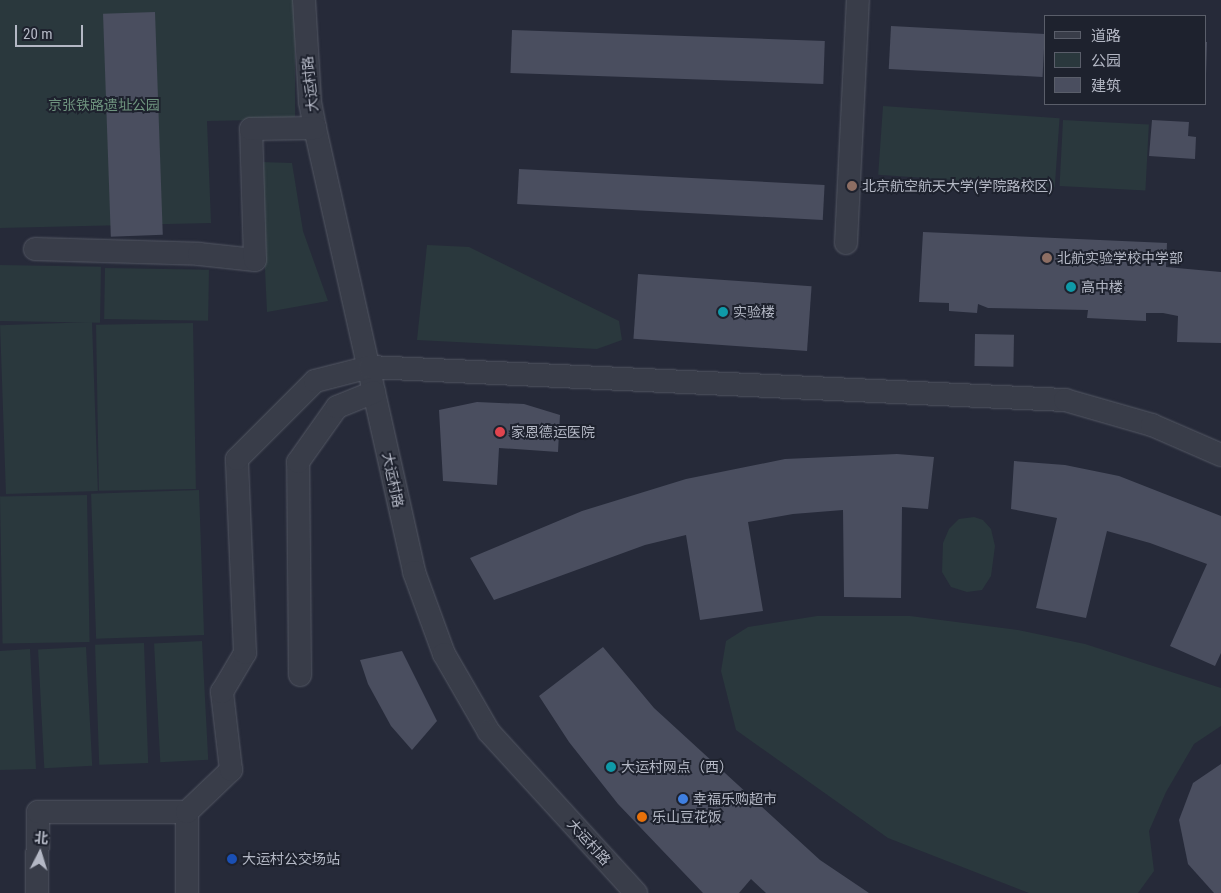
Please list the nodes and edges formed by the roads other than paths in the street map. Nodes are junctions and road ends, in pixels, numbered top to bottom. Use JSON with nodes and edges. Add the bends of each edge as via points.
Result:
{"nodes":[{"id":1,"x":304,"y":0,"type":"edge"},
{"id":2,"x":858,"y":0,"type":"edge"},
{"id":3,"x":315,"y":128,"type":"junction"},
{"id":4,"x":846,"y":242,"type":"dead end"},
{"id":5,"x":35,"y":250,"type":"dead end"},
{"id":6,"x":370,"y":367,"type":"junction"},
{"id":7,"x":374,"y":392,"type":"junction"},
{"id":8,"x":1221,"y":455,"type":"edge"},
{"id":9,"x":300,"y":675,"type":"dead end"},
{"id":10,"x":186,"y":812,"type":"junction"},
{"id":11,"x":37,"y":893,"type":"edge"},
{"id":12,"x":187,"y":893,"type":"edge"},
{"id":13,"x":636,"y":893,"type":"edge"}],
"edges":[{"from":1,"to":3,"type":"street","name":"大运村路"},
{"from":2,"to":4,"type":"street"},
{"from":3,"to":5,"type":"street","via":[[252,129],[255,260],[199,246]]},
{"from":3,"to":6,"type":"street","name":"大运村路"},
{"from":6,"to":7,"type":"street","name":"大运村路"},
{"from":6,"to":8,"type":"street","via":[[1065,400],[1152,425]]},
{"from":6,"to":10,"type":"street","via":[[315,381],[237,459],[245,653],[222,692],[231,770]]},
{"from":7,"to":9,"type":"street","via":[[337,407],[298,462]]},
{"from":7,"to":13,"type":"street","name":"大运村路","via":[[414,572],[444,654],[489,732]]},
{"from":10,"to":11,"type":"street","via":[[38,812]]},
{"from":10,"to":12,"type":"street"}]}
